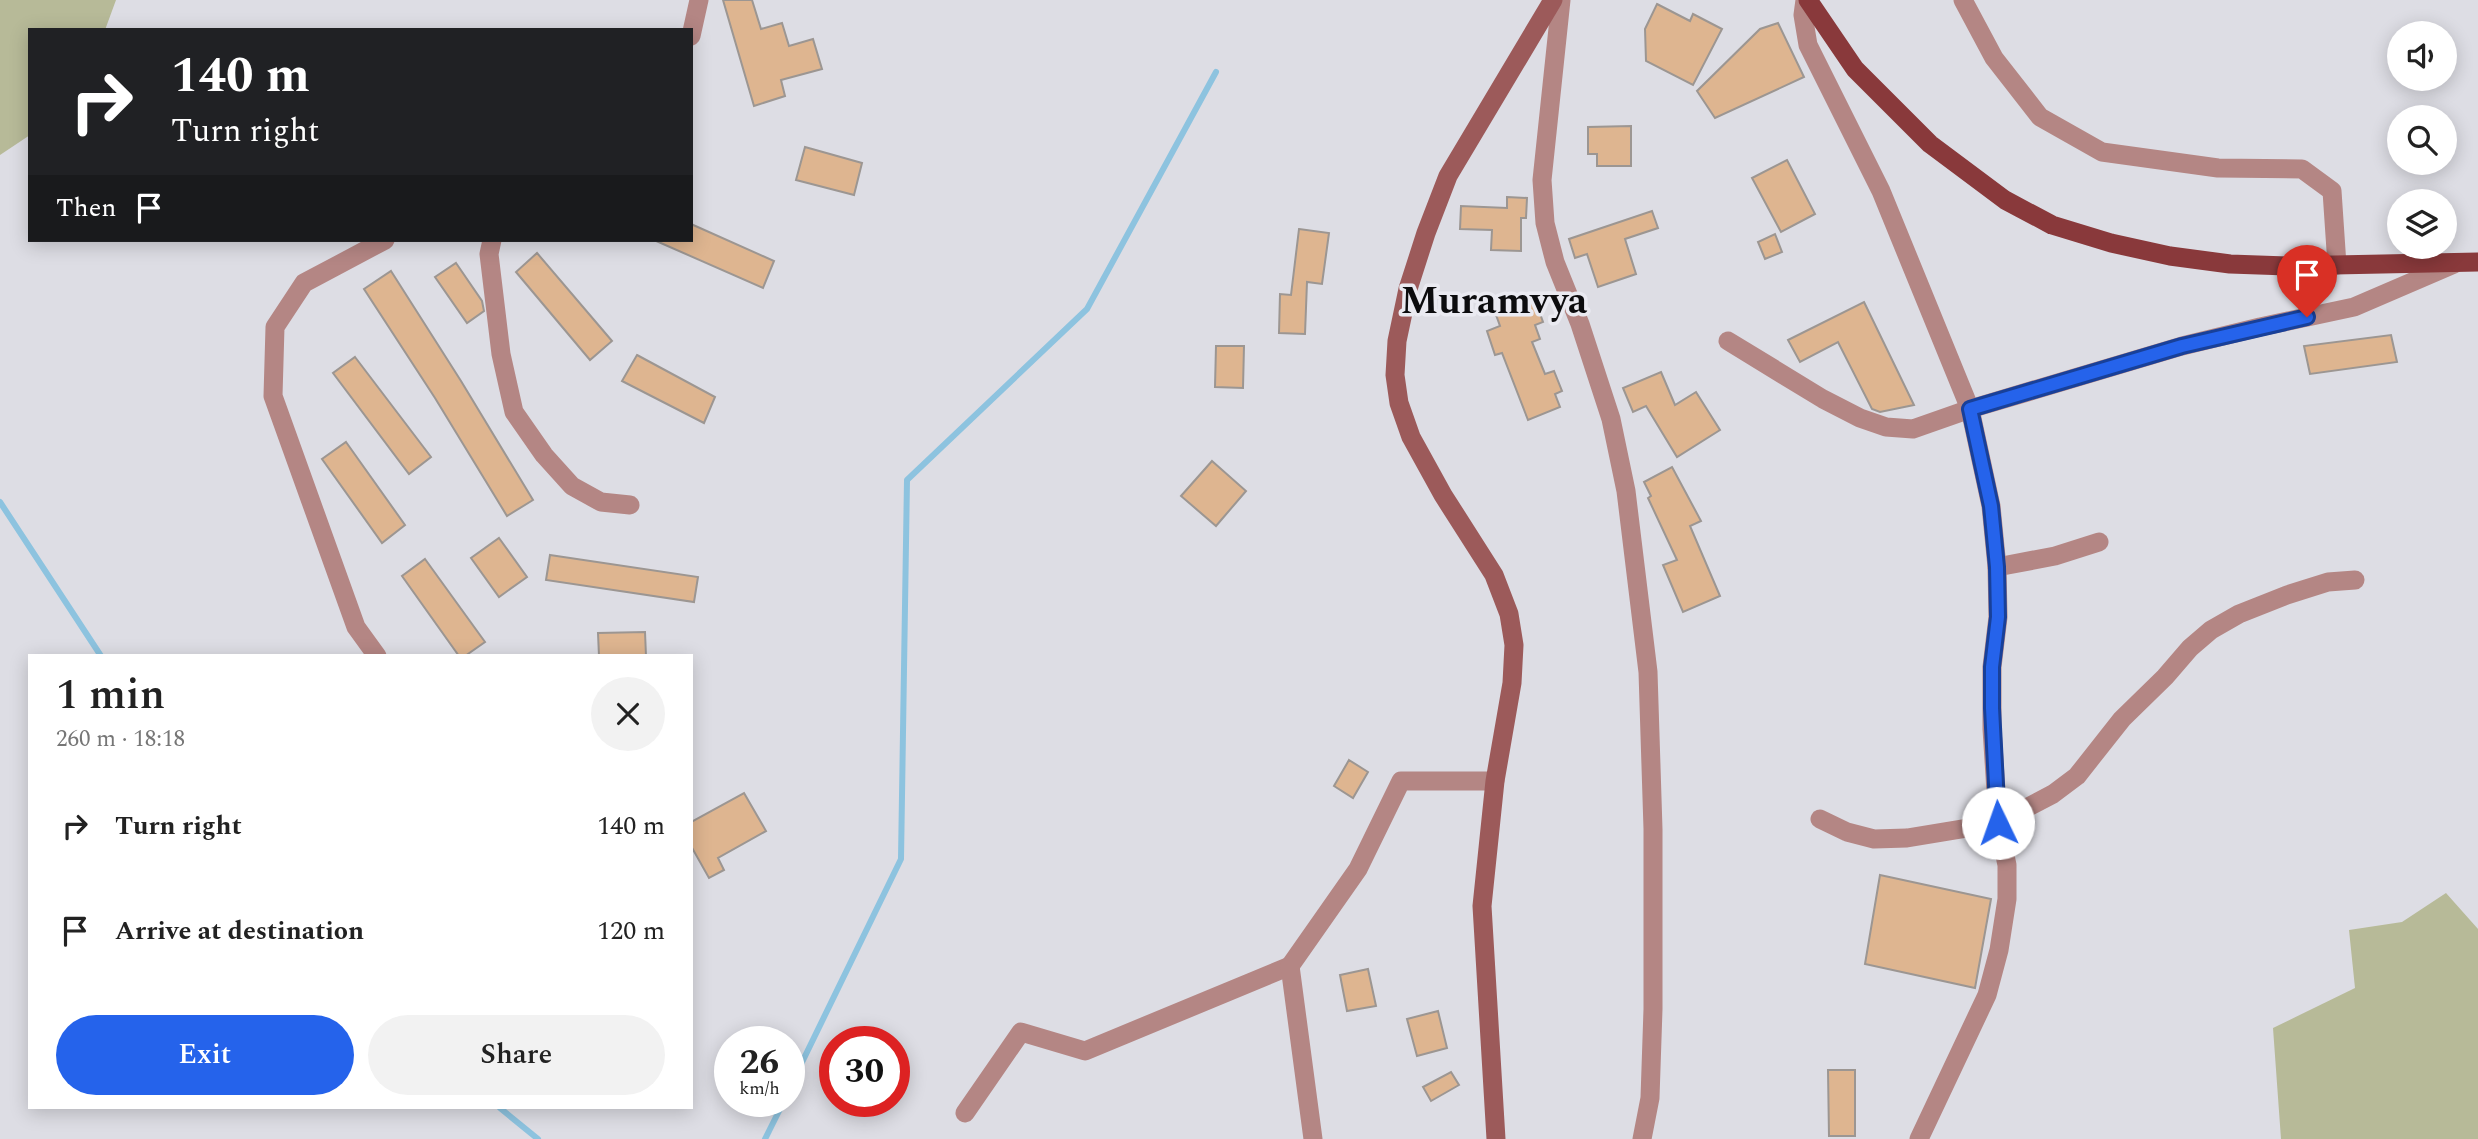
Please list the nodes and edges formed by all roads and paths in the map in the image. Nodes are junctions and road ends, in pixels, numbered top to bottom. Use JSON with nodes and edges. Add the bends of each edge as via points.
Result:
{"nodes":[{"id":1,"x":699,"y":0,"type":"edge"},
{"id":2,"x":1553,"y":0,"type":"edge"},
{"id":3,"x":1561,"y":0,"type":"edge"},
{"id":4,"x":1806,"y":0,"type":"edge"},
{"id":5,"x":1963,"y":0,"type":"edge"},
{"id":6,"x":693,"y":28,"type":"edge"},
{"id":7,"x":380,"y":242,"type":"edge"},
{"id":8,"x":492,"y":242,"type":"edge"},
{"id":9,"x":2478,"y":262,"type":"edge"},
{"id":10,"x":2454,"y":264,"type":"junction"},
{"id":11,"x":2337,"y":265,"type":"junction"},
{"id":12,"x":1728,"y":341,"type":"dead end"},
{"id":13,"x":1970,"y":409,"type":"junction"},
{"id":14,"x":629,"y":505,"type":"dead end"},
{"id":15,"x":2099,"y":542,"type":"dead end"},
{"id":16,"x":1997,"y":567,"type":"junction"},
{"id":17,"x":2355,"y":580,"type":"dead end"},
{"id":18,"x":376,"y":654,"type":"edge"},
{"id":19,"x":1495,"y":780,"type":"junction"},
{"id":20,"x":1820,"y":819,"type":"dead end"},
{"id":21,"x":1998,"y":823,"type":"junction"},
{"id":22,"x":1290,"y":966,"type":"junction"},
{"id":23,"x":965,"y":1113,"type":"dead end"},
{"id":24,"x":1313,"y":1139,"type":"edge"},
{"id":25,"x":1496,"y":1139,"type":"edge"},
{"id":26,"x":1642,"y":1139,"type":"edge"},
{"id":27,"x":1919,"y":1139,"type":"edge"}],
"edges":[{"from":1,"to":6,"type":"street"},
{"from":2,"to":19,"type":"main road","via":[[1448,176],[1408,289],[1397,341],[1399,403],[1411,437],[1494,575],[1509,614],[1514,645],[1512,683]]},
{"from":3,"to":26,"type":"street","via":[[1542,180],[1545,223],[1611,419],[1626,491],[1648,672],[1653,1009],[1650,1098]]},
{"from":4,"to":11,"type":"main road","via":[[1855,69],[1930,144],[2005,200],[2052,225],[2170,256],[2230,264]]},
{"from":4,"to":13,"type":"street","via":[[1803,15],[1808,45],[1881,191]]},
{"from":5,"to":11,"type":"street","via":[[1994,58],[2040,117],[2102,152],[2218,168],[2302,169],[2332,191]]},
{"from":7,"to":18,"type":"street","via":[[304,283],[275,327],[273,396],[356,627]]},
{"from":8,"to":14,"type":"street","via":[[489,254],[501,354],[514,412],[572,486],[601,502]]},
{"from":9,"to":10,"type":"main road"},
{"from":10,"to":11,"type":"main road"},
{"from":10,"to":13,"type":"street","via":[[2354,307],[2182,346]]},
{"from":12,"to":13,"type":"street","via":[[1823,399],[1886,427],[1913,429]]},
{"from":13,"to":16,"type":"street","via":[[1991,506]]},
{"from":15,"to":16,"type":"street"},
{"from":16,"to":21,"type":"street","via":[[1992,717]]},
{"from":17,"to":21,"type":"street","via":[[2328,582],[2287,595],[2211,630],[2122,719],[2077,776]]},
{"from":19,"to":22,"type":"street","via":[[1401,781],[1358,869]]},
{"from":19,"to":25,"type":"main road","via":[[1482,906]]},
{"from":20,"to":21,"type":"street","via":[[1874,839]]},
{"from":21,"to":27,"type":"street","via":[[2007,865],[1999,950],[1987,995]]},
{"from":22,"to":23,"type":"street","via":[[1085,1051],[1021,1032]]},
{"from":22,"to":24,"type":"street"}]}
